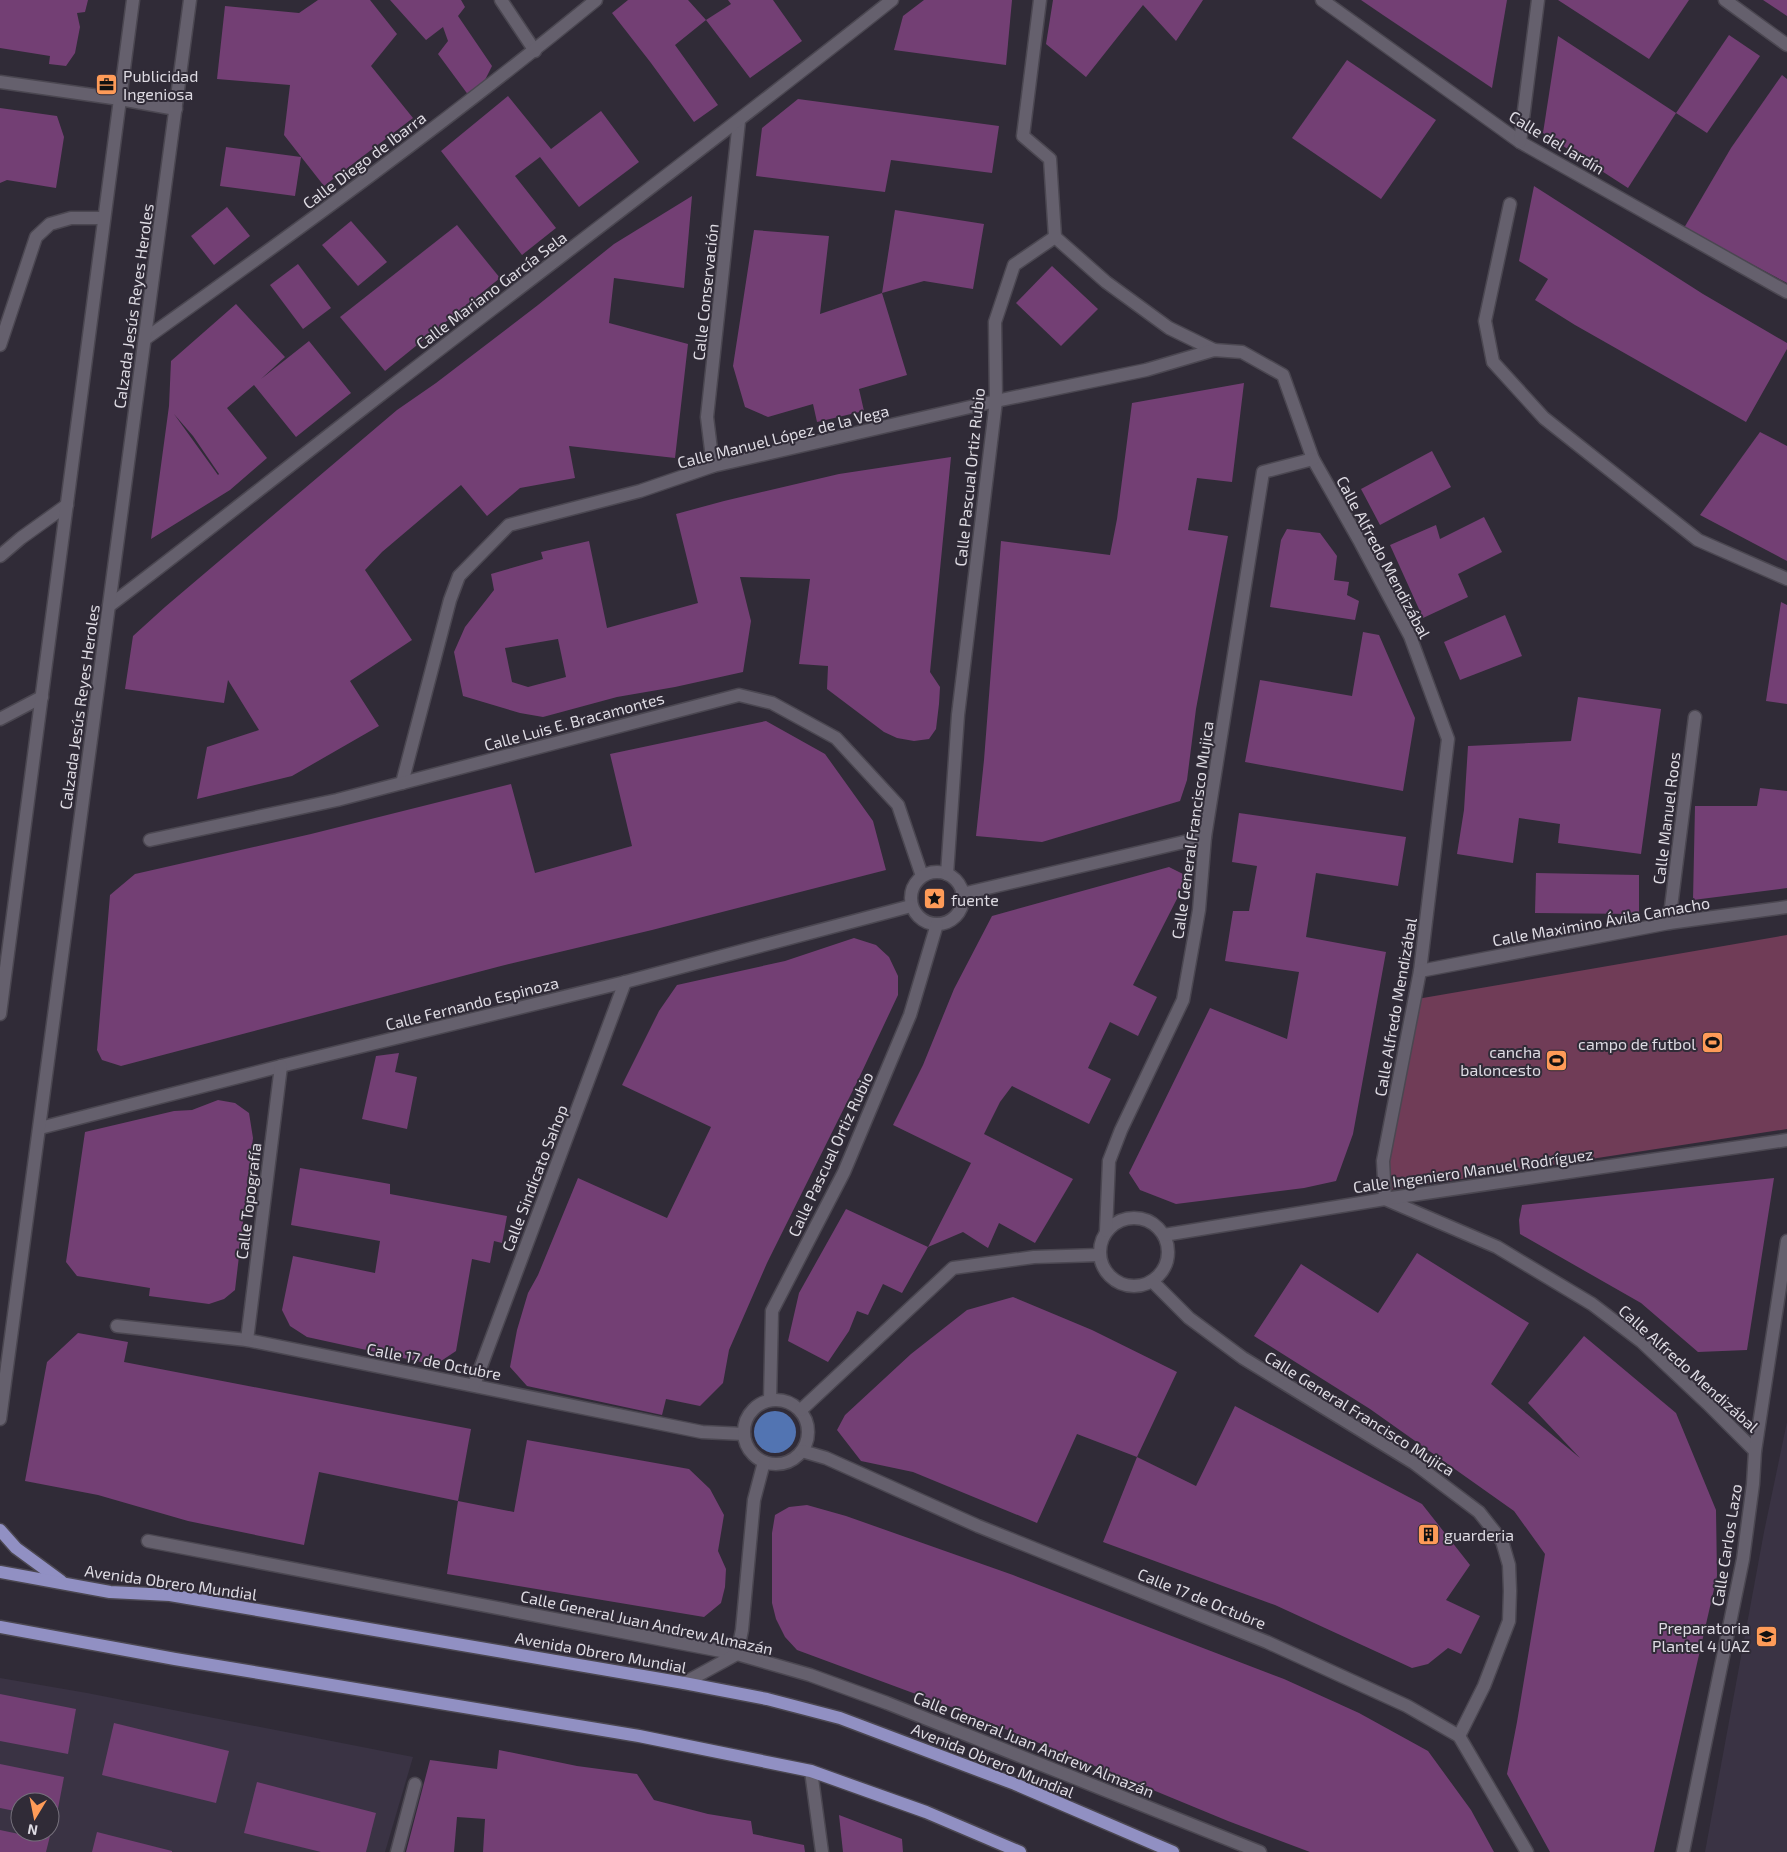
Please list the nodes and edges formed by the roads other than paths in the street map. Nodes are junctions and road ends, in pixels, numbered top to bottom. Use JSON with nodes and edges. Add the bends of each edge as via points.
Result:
{"nodes":[{"id":1,"x":133,"y":0,"type":"edge"},
{"id":2,"x":190,"y":0,"type":"edge"},
{"id":3,"x":501,"y":0,"type":"edge"},
{"id":4,"x":596,"y":0,"type":"edge"},
{"id":5,"x":892,"y":0,"type":"edge"},
{"id":6,"x":1040,"y":0,"type":"edge"},
{"id":7,"x":1322,"y":0,"type":"edge"},
{"id":8,"x":1538,"y":0,"type":"edge"},
{"id":9,"x":1725,"y":0,"type":"edge"},
{"id":10,"x":1787,"y":45,"type":"edge"},
{"id":11,"x":534,"y":51,"type":"junction"},
{"id":12,"x":0,"y":82,"type":"edge"},
{"id":13,"x":120,"y":99,"type":"junction"},
{"id":14,"x":176,"y":109,"type":"junction"},
{"id":15,"x":740,"y":121,"type":"junction"},
{"id":16,"x":1520,"y":142,"type":"junction"},
{"id":17,"x":1510,"y":204,"type":"dead end"},
{"id":18,"x":104,"y":218,"type":"junction"},
{"id":19,"x":1055,"y":237,"type":"junction"},
{"id":20,"x":1787,"y":292,"type":"edge"},
{"id":21,"x":145,"y":339,"type":"junction"},
{"id":22,"x":0,"y":345,"type":"edge"},
{"id":23,"x":1214,"y":350,"type":"junction"},
{"id":24,"x":1282,"y":375,"type":"joint"},
{"id":25,"x":996,"y":401,"type":"junction"},
{"id":26,"x":1313,"y":459,"type":"junction"},
{"id":27,"x":714,"y":466,"type":"junction"},
{"id":28,"x":67,"y":505,"type":"junction"},
{"id":29,"x":0,"y":556,"type":"edge"},
{"id":30,"x":1787,"y":579,"type":"edge"},
{"id":31,"x":109,"y":606,"type":"junction"},
{"id":32,"x":42,"y":697,"type":"junction"},
{"id":33,"x":1696,"y":717,"type":"dead end"},
{"id":34,"x":0,"y":719,"type":"edge"},
{"id":35,"x":402,"y":783,"type":"junction"},
{"id":36,"x":1205,"y":837,"type":"junction"},
{"id":37,"x":150,"y":840,"type":"dead end"},
{"id":38,"x":947,"y":874,"type":"junction"},
{"id":39,"x":922,"y":876,"type":"junction"},
{"id":40,"x":962,"y":894,"type":"junction"},
{"id":41,"x":912,"y":906,"type":"junction"},
{"id":42,"x":1787,"y":907,"type":"edge"},
{"id":43,"x":1669,"y":923,"type":"junction"},
{"id":44,"x":937,"y":924,"type":"junction"},
{"id":45,"x":1420,"y":971,"type":"junction"},
{"id":46,"x":625,"y":982,"type":"junction"},
{"id":47,"x":0,"y":1014,"type":"edge"},
{"id":48,"x":281,"y":1066,"type":"junction"},
{"id":49,"x":40,"y":1128,"type":"junction"},
{"id":50,"x":1787,"y":1140,"type":"edge"},
{"id":51,"x":1385,"y":1199,"type":"junction"},
{"id":52,"x":1106,"y":1231,"type":"junction"},
{"id":53,"x":1164,"y":1235,"type":"junction"},
{"id":54,"x":1787,"y":1241,"type":"edge"},
{"id":55,"x":1099,"y":1255,"type":"junction"},
{"id":56,"x":1152,"y":1281,"type":"junction"},
{"id":57,"x":117,"y":1326,"type":"dead end"},
{"id":58,"x":247,"y":1340,"type":"junction"},
{"id":59,"x":474,"y":1386,"type":"junction"},
{"id":60,"x":770,"y":1400,"type":"junction"},
{"id":61,"x":800,"y":1410,"type":"junction"},
{"id":62,"x":0,"y":1419,"type":"edge"},
{"id":63,"x":744,"y":1434,"type":"junction"},
{"id":64,"x":802,"y":1451,"type":"junction"},
{"id":65,"x":1755,"y":1451,"type":"junction"},
{"id":66,"x":764,"y":1462,"type":"junction"},
{"id":67,"x":0,"y":1530,"type":"edge"},
{"id":68,"x":148,"y":1541,"type":"dead end"},
{"id":69,"x":0,"y":1572,"type":"edge"},
{"id":70,"x":66,"y":1584,"type":"junction"},
{"id":71,"x":0,"y":1627,"type":"edge"},
{"id":72,"x":737,"y":1654,"type":"junction"},
{"id":73,"x":684,"y":1683,"type":"junction"},
{"id":74,"x":1459,"y":1736,"type":"junction"},
{"id":75,"x":811,"y":1771,"type":"junction"},
{"id":76,"x":415,"y":1784,"type":"dead end"},
{"id":77,"x":396,"y":1852,"type":"edge"},
{"id":78,"x":822,"y":1852,"type":"edge"},
{"id":79,"x":1020,"y":1852,"type":"edge"},
{"id":80,"x":1173,"y":1852,"type":"edge"},
{"id":81,"x":1260,"y":1852,"type":"edge"},
{"id":82,"x":1527,"y":1852,"type":"edge"},
{"id":83,"x":1683,"y":1852,"type":"edge"}],
"edges":[{"from":1,"to":13,"type":"street"},
{"from":2,"to":14,"type":"street","name":"Calzada Jesús Reyes Heroles"},
{"from":3,"to":11,"type":"street"},
{"from":4,"to":11,"type":"street","name":"Calle Diego de Ibarra"},
{"from":5,"to":15,"type":"street","name":"Calle Mariano García Sela"},
{"from":6,"to":19,"type":"street","via":[[1023,136],[1050,159]]},
{"from":7,"to":16,"type":"street","name":"Calle del Jardín"},
{"from":8,"to":16,"type":"street"},
{"from":9,"to":10,"type":"street"},
{"from":11,"to":21,"type":"street","name":"Calle Diego de Ibarra","via":[[324,211]]},
{"from":12,"to":13,"type":"street"},
{"from":13,"to":14,"type":"street"},
{"from":13,"to":18,"type":"street"},
{"from":14,"to":21,"type":"street","name":"Calzada Jesús Reyes Heroles"},
{"from":15,"to":27,"type":"street","name":"Calle Conservación","via":[[707,417]]},
{"from":15,"to":31,"type":"street","name":"Calle Mariano García Sela"},
{"from":16,"to":20,"type":"street","name":"Calle del Jardín"},
{"from":17,"to":30,"type":"street","via":[[1485,321],[1492,362],[1544,418],[1698,540]]},
{"from":18,"to":22,"type":"street","via":[[71,218],[50,224],[36,237]]},
{"from":18,"to":28,"type":"street"},
{"from":19,"to":23,"type":"street","via":[[1106,282],[1168,328]]},
{"from":19,"to":25,"type":"street","name":"Calle Pascual Ortiz Rubio","via":[[1014,265],[995,322]]},
{"from":21,"to":31,"type":"street","name":"Calzada Jesús Reyes Heroles"},
{"from":23,"to":24,"type":"street","name":"Calle Manuel López de la Vega","via":[[1242,352]]},
{"from":23,"to":25,"type":"street","name":"Calle Manuel López de la Vega","via":[[1146,370]]},
{"from":24,"to":26,"type":"street","name":"Calle Alfredo Mendizábal"},
{"from":25,"to":27,"type":"street","name":"Calle Manuel López de la Vega"},
{"from":25,"to":38,"type":"street","name":"Calle Pascual Ortiz Rubio","via":[[958,715]]},
{"from":26,"to":36,"type":"street","name":"Calle General Francisco Mujica","via":[[1263,472]]},
{"from":26,"to":45,"type":"street","name":"Calle Alfredo Mendizábal","via":[[1410,636],[1448,739]]},
{"from":27,"to":35,"type":"street","name":"Calle Manuel López de la Vega","via":[[640,491],[509,524],[459,576]]},
{"from":28,"to":29,"type":"street"},
{"from":28,"to":32,"type":"street"},
{"from":31,"to":49,"type":"street","name":"Calzada Jesús Reyes Heroles"},
{"from":32,"to":34,"type":"street"},
{"from":32,"to":47,"type":"street"},
{"from":33,"to":43,"type":"street","name":"Calle Manuel Roos"},
{"from":35,"to":37,"type":"street","name":"Calle Luis E. Bracamontes"},
{"from":35,"to":39,"type":"street","name":"Calle Luis E. Bracamontes","via":[[739,695],[772,703],[836,738],[898,805]]},
{"from":36,"to":40,"type":"street"},
{"from":36,"to":52,"type":"street","name":"Calle General Francisco Mujica","via":[[1199,910],[1183,1000],[1109,1161]]},
{"from":38,"to":39,"type":"street","via":[[939,872]]},
{"from":38,"to":40,"type":"street","via":[[960,886]]},
{"from":39,"to":41,"type":"street","via":[[912,889]]},
{"from":40,"to":44,"type":"street","via":[[962,903],[954,918]]},
{"from":41,"to":44,"type":"street","via":[[922,919]]},
{"from":41,"to":46,"type":"street","name":"Calle Fernando Espinoza"},
{"from":42,"to":43,"type":"street","name":"Calle Maximino Ávila Camacho"},
{"from":43,"to":45,"type":"street","name":"Calle Maximino Ávila Camacho"},
{"from":44,"to":60,"type":"street","name":"Calle Pascual Ortiz Rubio","via":[[910,1015],[848,1162],[772,1311]]},
{"from":45,"to":51,"type":"street","name":"Calle Alfredo Mendizábal","via":[[1383,1161]]},
{"from":46,"to":48,"type":"street","name":"Calle Fernando Espinoza"},
{"from":46,"to":59,"type":"street","name":"Calle Sindicato Sahop"},
{"from":48,"to":49,"type":"street","name":"Calle Fernando Espinoza"},
{"from":48,"to":58,"type":"street","name":"Calle Topografía"},
{"from":49,"to":62,"type":"street","name":"Calzada Jesús Reyes Heroles"},
{"from":50,"to":51,"type":"street","name":"Calle Ingeniero Manuel Rodríguez"},
{"from":51,"to":53,"type":"street","name":"Calle Ingeniero Manuel Rodríguez"},
{"from":51,"to":65,"type":"street","name":"Calle Alfredo Mendizábal","via":[[1497,1247],[1592,1304],[1642,1342]]},
{"from":52,"to":53,"type":"street","via":[[1114,1223],[1136,1217],[1157,1226]]},
{"from":52,"to":55,"type":"street","via":[[1099,1246]]},
{"from":53,"to":56,"type":"street","via":[[1168,1245],[1166,1266]]},
{"from":54,"to":65,"type":"street","name":"Calle Carlos Lazo"},
{"from":55,"to":56,"type":"street","via":[[1106,1271],[1118,1282],[1130,1286]]},
{"from":55,"to":61,"type":"street","via":[[1034,1257],[953,1268]]},
{"from":56,"to":74,"type":"street","name":"Calle General Francisco Mujica","via":[[1189,1318],[1243,1358],[1414,1463],[1479,1512],[1502,1540],[1509,1565],[1509,1622],[1484,1686]]},
{"from":57,"to":58,"type":"street","name":"Calle 17 de Octubre"},
{"from":58,"to":59,"type":"street","name":"Calle 17 de Octubre"},
{"from":59,"to":63,"type":"street","name":"Calle 17 de Octubre","via":[[702,1432]]},
{"from":60,"to":61,"type":"street","via":[[792,1403]]},
{"from":60,"to":63,"type":"street","via":[[752,1410],[746,1419]]},
{"from":61,"to":64,"type":"street","via":[[809,1431]]},
{"from":63,"to":66,"type":"street","via":[[748,1449]]},
{"from":64,"to":66,"type":"street","via":[[784,1463]]},
{"from":64,"to":74,"type":"street","name":"Calle 17 de Octubre","via":[[826,1458],[978,1526],[1267,1642],[1407,1706]]},
{"from":65,"to":83,"type":"street","name":"Calle Carlos Lazo","via":[[1743,1559]]},
{"from":66,"to":72,"type":"street","via":[[754,1500]]},
{"from":67,"to":70,"type":"main road","via":[[16,1548]]},
{"from":68,"to":72,"type":"street","name":"Calle General Juan Andrew Almazán"},
{"from":69,"to":70,"type":"main road","name":"Avenida Obrero Mundial"},
{"from":70,"to":73,"type":"main road","name":"Avenida Obrero Mundial","via":[[110,1592],[170,1595]]},
{"from":71,"to":75,"type":"main road","via":[[629,1734]]},
{"from":72,"to":73,"type":"street"},
{"from":72,"to":81,"type":"street","name":"Calle General Juan Andrew Almazán","via":[[810,1675],[887,1703]]},
{"from":73,"to":80,"type":"main road","name":"Avenida Obrero Mundial","via":[[767,1699],[840,1718],[1015,1784]]},
{"from":74,"to":82,"type":"street","name":"Calle 17 de Octubre"},
{"from":75,"to":78,"type":"street"},
{"from":75,"to":79,"type":"main road","via":[[926,1812]]},
{"from":76,"to":77,"type":"street"}]}
